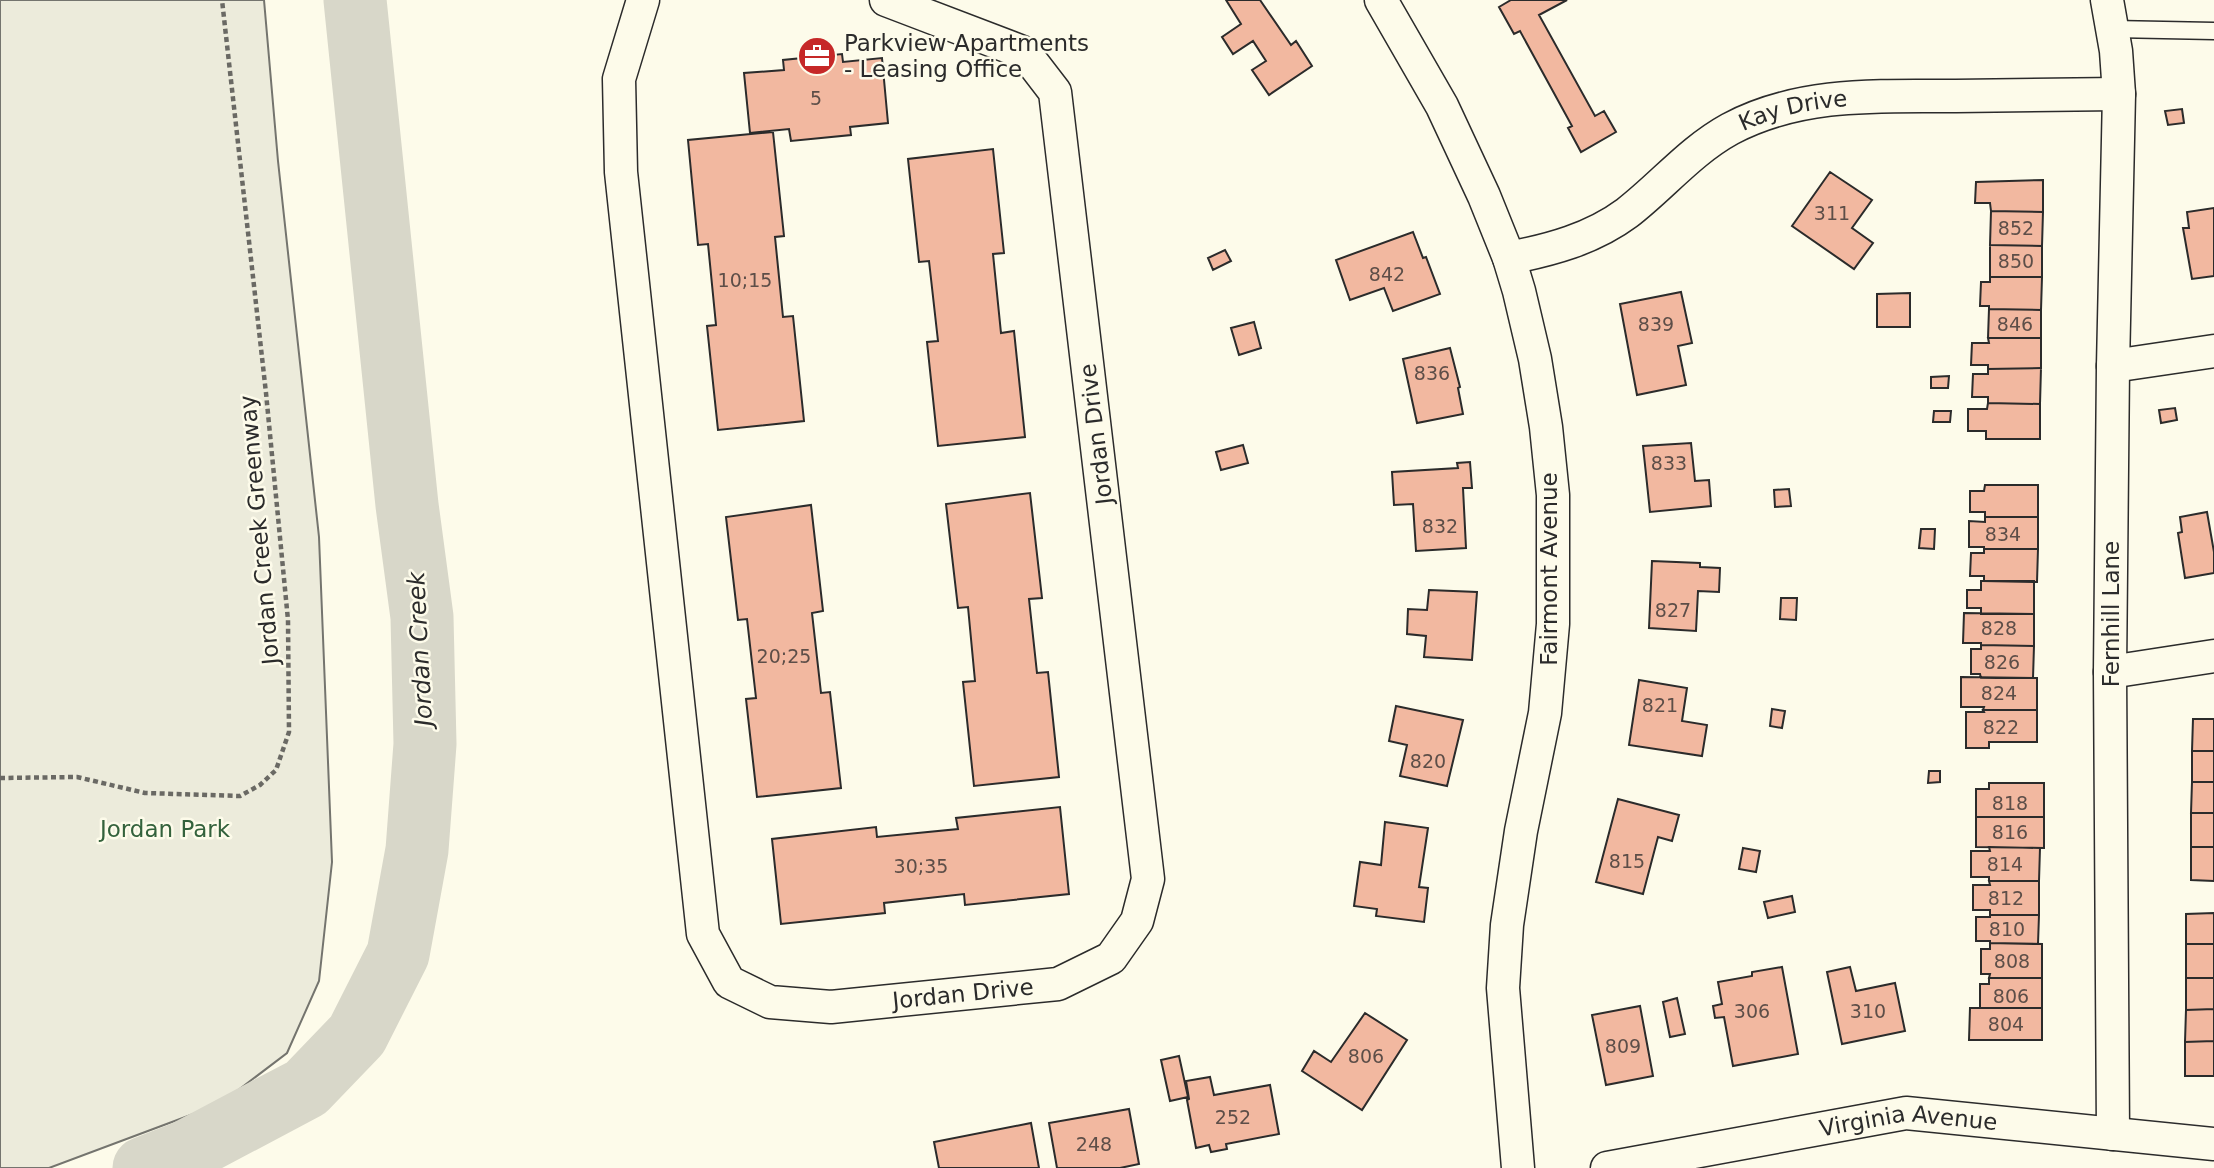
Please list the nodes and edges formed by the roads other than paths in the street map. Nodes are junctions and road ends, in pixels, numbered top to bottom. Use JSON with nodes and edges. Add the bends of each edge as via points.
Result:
{"nodes":[{"id":1,"x":643,"y":0,"type":"edge"},
{"id":2,"x":886,"y":0,"type":"edge"},
{"id":3,"x":1381,"y":0,"type":"edge"},
{"id":4,"x":2110,"y":15,"type":"edge"},
{"id":5,"x":2214,"y":31,"type":"edge"},
{"id":6,"x":2119,"y":94,"type":"junction"},
{"id":7,"x":1508,"y":258,"type":"junction"},
{"id":8,"x":2214,"y":351,"type":"edge"},
{"id":9,"x":2113,"y":366,"type":"junction"},
{"id":10,"x":2214,"y":656,"type":"edge"},
{"id":11,"x":2110,"y":673,"type":"junction"},
{"id":12,"x":2113,"y":1134,"type":"junction"},
{"id":13,"x":2214,"y":1144,"type":"edge"},
{"id":14,"x":1518,"y":1168,"type":"edge"},
{"id":15,"x":1607,"y":1168,"type":"edge"}],
"edges":[{"from":1,"to":2,"type":"street","name":"Jordan Drive","via":[[619,79],[621,172],[703,934],[729,982],[770,1002],[831,1007],[1058,984],[1111,958],[1137,921],[1148,879],[1055,92],[1025,53]]},
{"from":3,"to":7,"type":"street","name":"Fairmont Avenue","via":[[1442,106],[1485,195]]},
{"from":4,"to":5,"type":"lane"},
{"from":4,"to":6,"type":"street","name":"Fernhill Lane"},
{"from":6,"to":7,"type":"street","name":"Kay Drive","via":[[1860,96],[1799,104],[1730,129],[1692,155],[1626,214],[1590,235],[1550,250]]},
{"from":6,"to":9,"type":"street","name":"Fernhill Lane"},
{"from":7,"to":14,"type":"street","name":"Fairmont Avenue","via":[[1535,359],[1553,508],[1553,624],[1545,713],[1521,831],[1503,988]]},
{"from":8,"to":9,"type":"street"},
{"from":9,"to":11,"type":"street","name":"Fernhill Lane"},
{"from":10,"to":11,"type":"street"},
{"from":11,"to":12,"type":"street","name":"Fernhill Lane"},
{"from":12,"to":13,"type":"street","name":"Virginia Avenue"},
{"from":12,"to":15,"type":"street","name":"Virginia Avenue","via":[[1906,1113]]}]}
